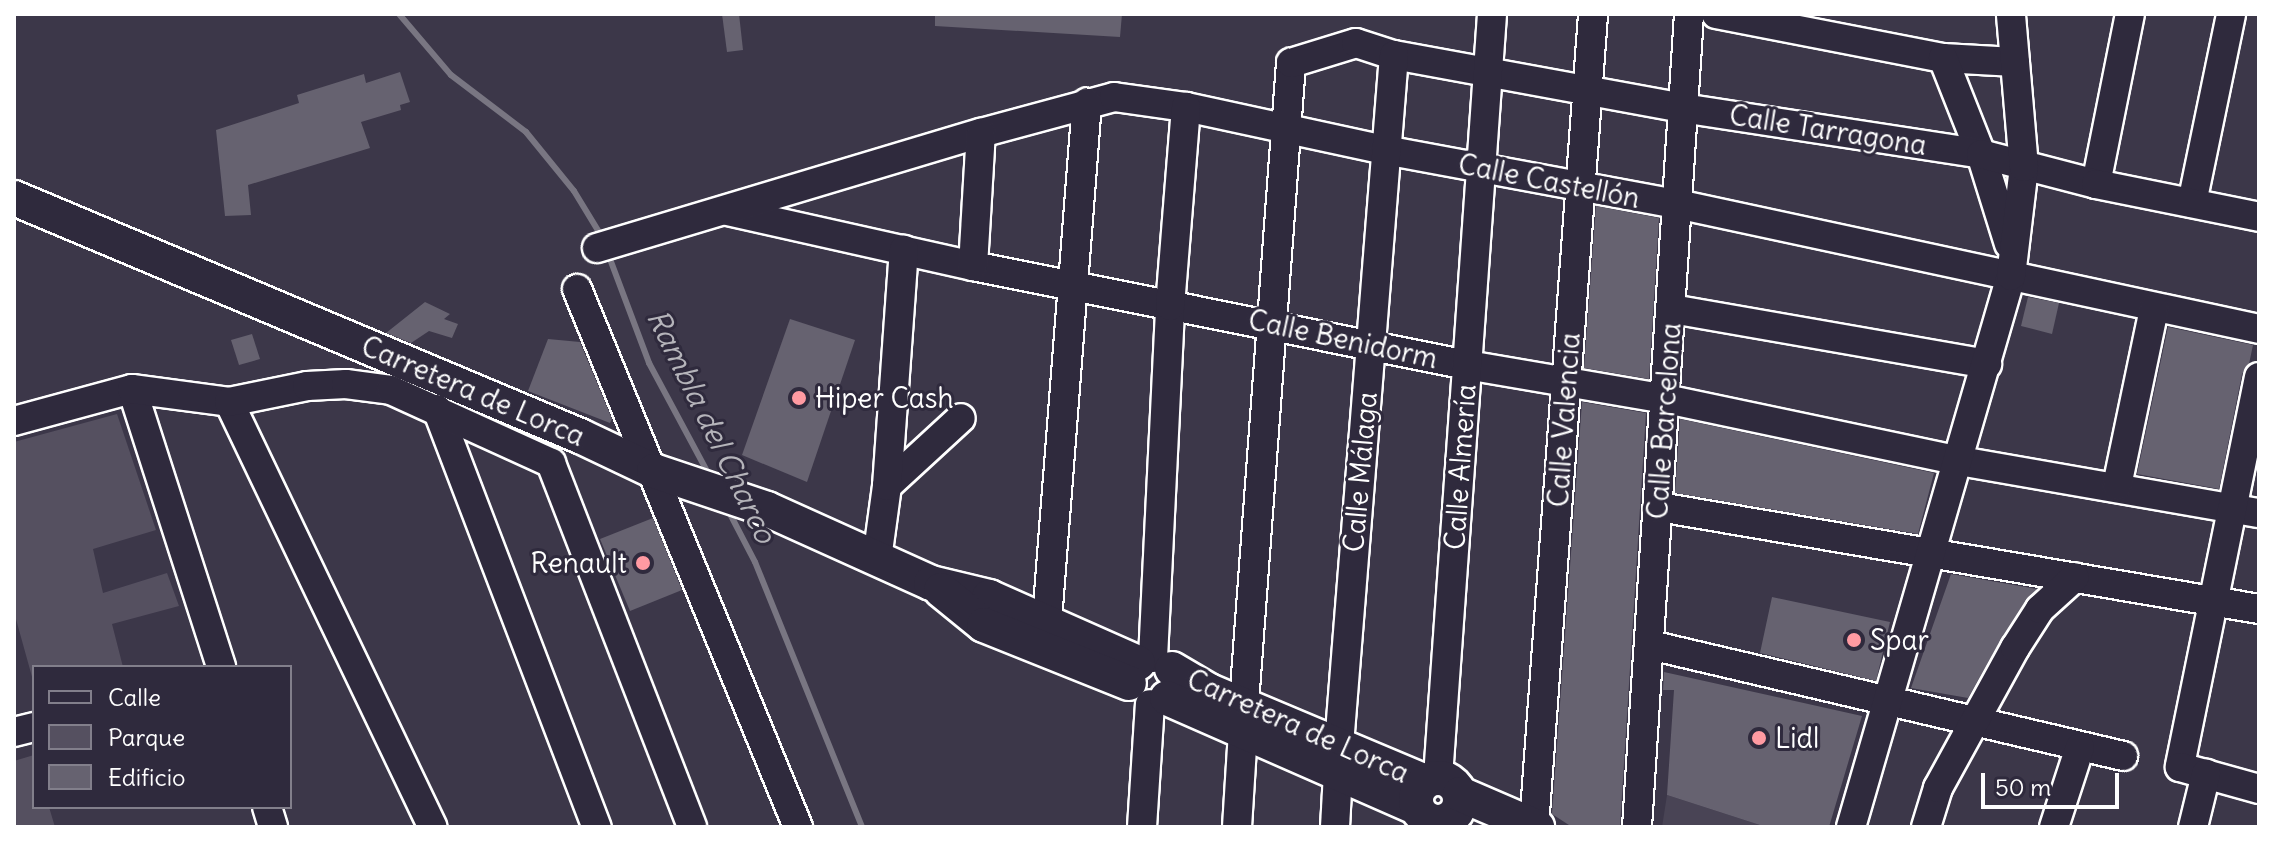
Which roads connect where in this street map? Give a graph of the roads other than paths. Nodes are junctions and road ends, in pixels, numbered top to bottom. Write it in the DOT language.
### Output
graph roads {
  1 [pos="1492,14"];
  2 [pos="1593,14"];
  3 [pos="1689,14"];
  4 [pos="1716,14"];
  5 [pos="2011,14"];
  6 [pos="2130,14"];
  7 [pos="2231,14"];
  8 [pos="1394,55"];
  9 [pos="1943,58"];
  10 [pos="2015,62"];
  11 [pos="1489,71"];
  12 [pos="1586,88"];
  13 [pos="1087,103"];
  14 [pos="1186,107"];
  15 [pos="1682,108"];
  16 [pos="1287,129"];
  17 [pos="981,133"];
  18 [pos="1385,150"];
  19 [pos="1981,154"];
  20 [pos="2024,167"];
  21 [pos="1483,168"];
  22 [pos="2096,184"];
  23 [pos="1580,188"];
  24 [pos="14,198"];
  25 [pos="2192,203"];
  26 [pos="1677,204"];
  27 [pos="727,211"];
  28 [pos="2259,217"];
  29 [pos="597,248"];
  30 [pos="904,250"];
  31 [pos="973,266"];
  32 [pos="2011,276"];
  33 [pos="1074,286"];
  34 [pos="577,289"];
  35 [pos="1170,306"];
  36 [pos="1672,309"];
  37 [pos="2154,309"];
  38 [pos="1273,323"];
  39 [pos="2259,329"];
  40 [pos="1370,343"];
  41 [pos="1987,364"];
  42 [pos="1467,365"];
  43 [pos="2259,377"];
  44 [pos="1566,381"];
  45 [pos="132,389"];
  46 [pos="1666,399"];
  47 [pos="229,402"];
  48 [pos="437,409"];
  49 [pos="961,418"];
  50 [pos="14,421"];
  51 [pos="580,436"];
  52 [pos="1960,461"];
  53 [pos="551,463"];
  54 [pos="661,474"];
  55 [pos="887,486"];
  56 [pos="2117,486"];
  57 [pos="1659,507"];
  58 [pos="2246,510"];
  59 [pos="1933,551"];
  60 [pos="877,559"];
  61 [pos="2075,577"];
  62 [pos="931,583"];
  63 [pos="2216,602"];
  64 [pos="2259,609"];
  65 [pos="1047,620"];
  66 [pos="1650,645"];
  67 [pos="220,665"];
  68 [pos="1151,679"];
  69 [pos="1889,704"];
  70 [pos="1243,717"];
  71 [pos="1976,723"];
  72 [pos="2080,747"];
  73 [pos="2123,756"];
  74 [pos="1339,759"];
  75 [pos="2193,771"];
  76 [pos="2259,789"];
  77 [pos="1442,807"];
  78 [pos="1536,826"];
  79 [pos="433,827"];
  80 [pos="597,827"];
  81 [pos="692,827"];
  82 [pos="798,827"];
  83 [pos="1142,827"];
  84 [pos="1237,827"];
  85 [pos="1335,827"];
  86 [pos="1637,827"];
  87 [pos="1851,827"];
  88 [pos="1926,827"];
  89 [pos="2054,827"];
  90 [pos="2193,827"];
  1 -- 11 [label="street, Calle Almería"];
  2 -- 12 [label="street, Calle Valencia"];
  3 -- 15 [label="street, Calle Barcelona"];
  4 -- 9 [label="street"];
  5 -- 10 [label="street"];
  6 -- 22 [label="street"];
  7 -- 25 [label="street"];
  8 -- 11 [label="street, Calle Tarragona"];
  8 -- 16 [label="street, Calle Tarragona"];
  8 -- 18 [label="street, Calle Málaga"];
  9 -- 10 [label="street"];
  9 -- 19 [label="street"];
  10 -- 20 [label="street"];
  11 -- 12 [label="street, Calle Tarragona"];
  11 -- 21 [label="street, Calle Almería"];
  12 -- 15 [label="street, Calle Tarragona"];
  12 -- 23 [label="street, Calle Valencia"];
  13 -- 14 [label="street, Calle Castellón"];
  13 -- 17 [label="street, Calle Castellón"];
  13 -- 33 [label="street"];
  14 -- 16 [label="street, Calle Castellón"];
  14 -- 35 [label="street"];
  15 -- 19 [label="street, Calle Tarragona"];
  15 -- 26 [label="street, Calle Barcelona"];
  16 -- 18 [label="street, Calle Castellón"];
  16 -- 38 [label="street"];
  17 -- 27 [label="street, Calle Castellón"];
  17 -- 31 [label="street"];
  18 -- 21 [label="street, Calle Castellón"];
  18 -- 40 [label="street, Calle Málaga"];
  19 -- 20 [label="street, Calle Tarragona"];
  19 -- 32 [label="street"];
  20 -- 22 [label="street, Calle Tarragona"];
  20 -- 32 [label="street"];
  21 -- 23 [label="street, Calle Castellón"];
  21 -- 42 [label="street, Calle Almería"];
  22 -- 25 [label="street, Calle Tarragona"];
  23 -- 26 [label="street, Calle Castellón"];
  23 -- 44 [label="street, Calle Valencia"];
  24 -- 51 [label="main road, Carretera de Lorca"];
  25 -- 28 [label="street, Calle Tarragona"];
  26 -- 32 [label="street, Calle Castellón"];
  26 -- 36 [label="street, Calle Barcelona"];
  27 -- 29 [label="street, Calle Castellón"];
  27 -- 30 [label="street, Calle Benidorm"];
  30 -- 31 [label="street, Calle Benidorm"];
  30 -- 55 [label="street"];
  31 -- 33 [label="street, Calle Benidorm"];
  32 -- 37 [label="street, Calle Castellón"];
  32 -- 41 [label="street"];
  33 -- 35 [label="street, Calle Benidorm"];
  33 -- 65 [label="street"];
  34 -- 54 [label="street"];
  35 -- 38 [label="street, Calle Benidorm"];
  35 -- 68 [label="street"];
  36 -- 41 [label="street"];
  36 -- 46 [label="street, Calle Barcelona"];
  37 -- 39 [label="street, Calle Castellón"];
  37 -- 56 [label="street"];
  38 -- 40 [label="street, Calle Benidorm"];
  38 -- 70 [label="street"];
  40 -- 42 [label="street, Calle Benidorm"];
  40 -- 74 [label="street, Calle Málaga"];
  41 -- 52 [label="street"];
  42 -- 44 [label="street, Calle Benidorm"];
  42 -- 77 [label="street, Calle Almería"];
  43 -- 58 [label="street"];
  44 -- 46 [label="street, Calle Benidorm"];
  44 -- 78 [label="street, Calle Valencia"];
  45 -- 47 [label="street"];
  45 -- 50 [label="street"];
  45 -- 67 [label="street"];
  46 -- 52 [label="street, Calle Benidorm"];
  46 -- 57 [label="street, Calle Barcelona"];
  47 -- 48 [label="street"];
  47 -- 79 [label="street"];
  48 -- 53 [label="street"];
  48 -- 80 [label="street"];
  49 -- 55 [label="street"];
  51 -- 53 [label="street"];
  51 -- 54 [label="main road, Carretera de Lorca"];
  52 -- 56 [label="street, Calle Benidorm"];
  52 -- 59 [label="street"];
  53 -- 81 [label="street"];
  54 -- 60 [label="main road, Carretera de Lorca"];
  54 -- 82 [label="street"];
  55 -- 60 [label="street"];
  56 -- 58 [label="street, Calle Benidorm"];
  57 -- 59 [label="street"];
  57 -- 66 [label="street, Calle Barcelona"];
  58 -- 63 [label="street"];
  59 -- 61 [label="street"];
  59 -- 69 [label="street"];
  60 -- 62 [label="main road, Carretera de Lorca"];
  61 -- 63 [label="street"];
  61 -- 71 [label="street"];
  62 -- 65 [label="main road, Carretera de Lorca"];
  62 -- 68 [label="main road, Carretera de Lorca"];
  63 -- 64 [label="street"];
  63 -- 75 [label="street"];
  65 -- 68 [label="main road, Carretera de Lorca"];
  66 -- 69 [label="street"];
  66 -- 86 [label="street, Calle Barcelona"];
  68 -- 70 [label="main road, Carretera de Lorca"];
  68 -- 83 [label="street"];
  69 -- 71 [label="street"];
  69 -- 87 [label="street"];
  70 -- 74 [label="main road, Carretera de Lorca"];
  70 -- 84 [label="street"];
  71 -- 72 [label="street"];
  71 -- 88 [label="street"];
  72 -- 73 [label="street"];
  72 -- 89 [label="street"];
  74 -- 77 [label="main road, Carretera de Lorca"];
  74 -- 85 [label="street, Calle Málaga"];
  75 -- 76 [label="street"];
  75 -- 90 [label="street"];
  77 -- 78 [label="main road, Carretera de Lorca"];
}
